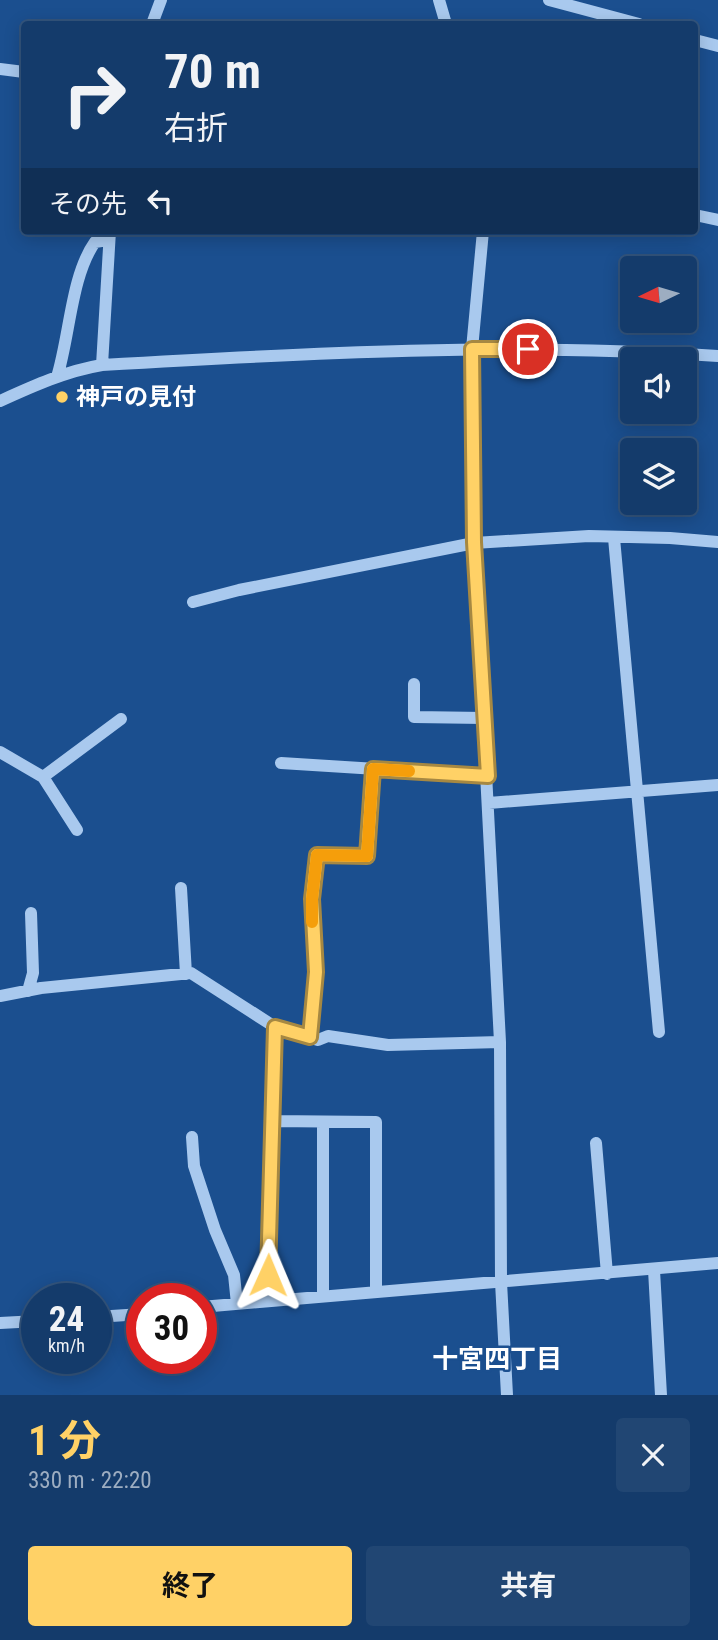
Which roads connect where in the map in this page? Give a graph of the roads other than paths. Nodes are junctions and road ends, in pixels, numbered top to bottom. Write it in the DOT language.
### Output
graph roads {
  1 [pos="161,0"];
  2 [pos="439,0"];
  3 [pos="549,0"];
  4 [pos="153,21"];
  5 [pos="445,21"];
  6 [pos="628,21"];
  7 [pos="698,41"];
  8 [pos="718,46"];
  9 [pos="0,69"];
  10 [pos="21,72"];
  11 [pos="698,216"];
  12 [pos="718,220"];
  13 [pos="109,235"];
  14 [pos="483,235"];
  15 [pos="472,349"];
  16 [pos="718,356"];
  17 [pos="102,365"];
  18 [pos="57,377"];
  19 [pos="0,401"];
  20 [pos="614,538"];
  21 [pos="474,542"];
  22 [pos="718,542"];
  23 [pos="193,602"];
  24 [pos="414,684"];
  25 [pos="484,718"];
  26 [pos="121,719"];
  27 [pos="0,752"];
  28 [pos="281,764"];
  29 [pos="373,769"];
  30 [pos="488,776"];
  31 [pos="43,777"];
  32 [pos="718,785"];
  33 [pos="635,791"];
  34 [pos="489,803"];
  35 [pos="77,830"];
  36 [pos="181,888"];
  37 [pos="31,913"];
  38 [pos="187,974"];
  39 [pos="28,991"];
  40 [pos="0,996"];
  41 [pos="275,1027"];
  42 [pos="659,1032"];
  43 [pos="310,1037"];
  44 [pos="500,1042"];
  45 [pos="271,1121"];
  46 [pos="323,1122"];
  47 [pos="192,1137"];
  48 [pos="596,1143"];
  49 [pos="718,1263"];
  50 [pos="654,1270"];
  51 [pos="607,1274"];
  52 [pos="501,1282"];
  53 [pos="376,1292"];
  54 [pos="323,1296"];
  55 [pos="268,1301"];
  56 [pos="237,1304"];
  57 [pos="217,1306"];
  58 [pos="21,1322"];
  59 [pos="0,1323"];
  60 [pos="507,1395"];
  61 [pos="661,1395"];
  1 -- 4 [label="street"];
  2 -- 5 [label="street"];
  3 -- 6 [label="street"];
  7 -- 8 [label="street"];
  9 -- 10 [label="street"];
  11 -- 12 [label="street"];
  13 -- 17 [label="street"];
  13 -- 18 [label="street"];
  14 -- 15 [label="street"];
  15 -- 16 [label="street"];
  15 -- 17 [label="street"];
  15 -- 21 [label="street"];
  17 -- 18 [label="street"];
  18 -- 19 [label="street"];
  20 -- 21 [label="street"];
  20 -- 22 [label="street"];
  20 -- 33 [label="street"];
  21 -- 23 [label="street"];
  21 -- 25 [label="street"];
  24 -- 25 [label="street"];
  25 -- 30 [label="street"];
  26 -- 31 [label="street"];
  27 -- 31 [label="street"];
  28 -- 29 [label="street"];
  29 -- 30 [label="street"];
  29 -- 43 [label="street"];
  30 -- 34 [label="street"];
  31 -- 35 [label="street"];
  32 -- 33 [label="street"];
  33 -- 34 [label="street"];
  33 -- 42 [label="street"];
  34 -- 44 [label="street"];
  36 -- 38 [label="street"];
  37 -- 39 [label="street"];
  38 -- 39 [label="street"];
  38 -- 41 [label="street"];
  39 -- 40 [label="street"];
  41 -- 43 [label="street"];
  41 -- 45 [label="street"];
  43 -- 44 [label="street"];
  44 -- 52 [label="street"];
  45 -- 46 [label="street"];
  45 -- 55 [label="street"];
  46 -- 53 [label="street"];
  46 -- 54 [label="street"];
  47 -- 56 [label="street"];
  48 -- 51 [label="street"];
  49 -- 50 [label="street"];
  50 -- 51 [label="street"];
  50 -- 61 [label="street"];
  51 -- 52 [label="street"];
  52 -- 53 [label="street"];
  52 -- 60 [label="street"];
  53 -- 54 [label="street"];
  54 -- 55 [label="street"];
  55 -- 56 [label="street"];
  56 -- 57 [label="street"];
  58 -- 59 [label="street"];
}
